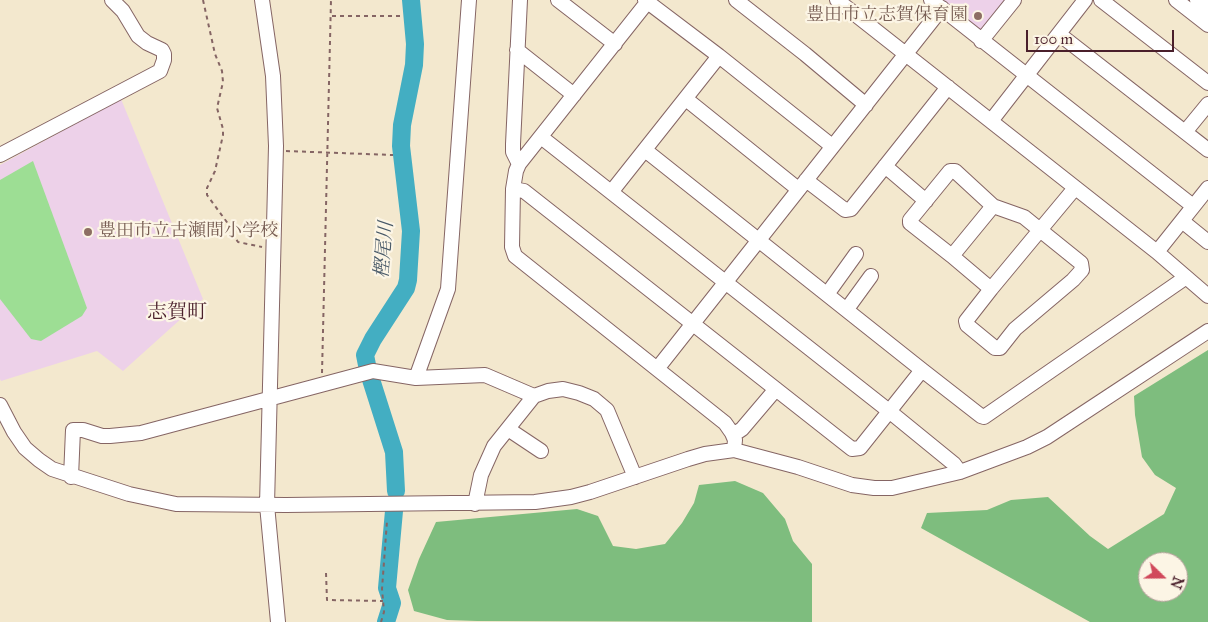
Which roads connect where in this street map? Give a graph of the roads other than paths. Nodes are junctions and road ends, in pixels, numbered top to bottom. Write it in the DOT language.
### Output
graph roads {
  1 [pos="112,0"];
  2 [pos="262,0"];
  3 [pos="469,0"];
  4 [pos="520,0"];
  5 [pos="558,0"];
  6 [pos="736,0"];
  7 [pos="837,0"];
  8 [pos="1014,0"];
  9 [pos="1085,0"];
  10 [pos="1101,0"];
  11 [pos="1176,0"];
  12 [pos="1197,0"];
  13 [pos="647,1"];
  14 [pos="936,4"];
  15 [pos="1208,9"];
  16 [pos="1208,25"];
  17 [pos="1059,34"];
  18 [pos="981,40"];
  19 [pos="615,44"];
  20 [pos="517,50"];
  21 [pos="906,55"];
  22 [pos="719,56"];
  23 [pos="1026,76"];
  24 [pos="1208,83"];
  25 [pos="948,87"];
  26 [pos="574,95"];
  27 [pos="686,99"];
  28 [pos="1208,104"];
  29 [pos="866,105"];
  30 [pos="991,121"];
  31 [pos="1185,132"];
  32 [pos="541,136"];
  33 [pos="832,146"];
  34 [pos="646,150"];
  35 [pos="1208,150"];
  36 [pos="0,155"];
  37 [pos="519,164"];
  38 [pos="885,166"];
  39 [pos="802,184"];
  40 [pos="1075,188"];
  41 [pos="1208,188"];
  42 [pos="513,190"];
  43 [pos="612,191"];
  44 [pos="926,201"];
  45 [pos="993,206"];
  46 [pos="1193,206"];
  47 [pos="1182,221"];
  48 [pos="1040,230"];
  49 [pos="758,239"];
  50 [pos="1208,242"];
  51 [pos="1157,252"];
  52 [pos="856,254"];
  53 [pos="952,256"];
  54 [pos="871,276"];
  55 [pos="1185,278"];
  56 [pos="725,281"];
  57 [pos="991,289"];
  58 [pos="828,293"];
  59 [pos="1208,296"];
  60 [pos="847,309"];
  61 [pos="692,323"];
  62 [pos="1208,331"];
  63 [pos="656,369"];
  64 [pos="922,370"];
  65 [pos="416,378"];
  66 [pos="776,389"];
  67 [pos="534,396"];
  68 [pos="270,400"];
  69 [pos="1,407"];
  70 [pos="889,411"];
  71 [pos="508,429"];
  72 [pos="733,435"];
  73 [pos="734,450"];
  74 [pos="541,451"];
  75 [pos="960,472"];
  76 [pos="72,477"];
  77 [pos="635,477"];
  78 [pos="475,504"];
  79 [pos="267,505"];
  80 [pos="278,622"];
  1 -- 36 [label="street"];
  2 -- 68 [label="street"];
  3 -- 65 [label="street"];
  4 -- 20 [label="street"];
  5 -- 19 [label="street"];
  6 -- 29 [label="street"];
  7 -- 21 [label="street"];
  8 -- 18 [label="street"];
  9 -- 17 [label="street"];
  10 -- 24 [label="street"];
  11 -- 16 [label="street"];
  12 -- 15 [label="street"];
  13 -- 19 [label="street"];
  13 -- 22 [label="street"];
  14 -- 18 [label="street"];
  14 -- 21 [label="street"];
  17 -- 23 [label="street"];
  17 -- 31 [label="street"];
  18 -- 23 [label="street"];
  19 -- 26 [label="street"];
  20 -- 26 [label="street"];
  20 -- 37 [label="street"];
  21 -- 25 [label="street"];
  21 -- 29 [label="street"];
  22 -- 27 [label="street"];
  22 -- 33 [label="street"];
  23 -- 30 [label="street"];
  23 -- 46 [label="street"];
  25 -- 30 [label="street"];
  25 -- 38 [label="street"];
  26 -- 32 [label="street"];
  27 -- 34 [label="street"];
  27 -- 39 [label="street"];
  28 -- 31 [label="street"];
  29 -- 33 [label="street"];
  30 -- 40 [label="street"];
  31 -- 35 [label="street"];
  32 -- 37 [label="street"];
  32 -- 43 [label="street"];
  33 -- 39 [label="street"];
  34 -- 43 [label="street"];
  34 -- 49 [label="street"];
  37 -- 42 [label="street"];
  38 -- 39 [label="street"];
  38 -- 44 [label="street"];
  39 -- 49 [label="street"];
  40 -- 48 [label="street"];
  40 -- 51 [label="street"];
  41 -- 46 [label="street"];
  42 -- 61 [label="street"];
  42 -- 63 [label="street"];
  43 -- 56 [label="street"];
  44 -- 45 [label="street"];
  44 -- 53 [label="street"];
  45 -- 48 [label="street"];
  45 -- 53 [label="street"];
  46 -- 47 [label="street"];
  47 -- 50 [label="street"];
  47 -- 51 [label="street"];
  48 -- 57 [label="street"];
  48 -- 57 [label="street"];
  49 -- 56 [label="street"];
  49 -- 58 [label="street"];
  51 -- 55 [label="street"];
  52 -- 58 [label="street"];
  53 -- 57 [label="street"];
  54 -- 60 [label="street"];
  55 -- 59 [label="street"];
  55 -- 64 [label="street"];
  56 -- 61 [label="street"];
  56 -- 70 [label="street"];
  58 -- 60 [label="street"];
  60 -- 64 [label="street"];
  61 -- 63 [label="street"];
  61 -- 66 [label="street"];
  62 -- 75 [label="street"];
  63 -- 72 [label="street"];
  64 -- 70 [label="street"];
  65 -- 67 [label="street"];
  65 -- 68 [label="street"];
  66 -- 70 [label="street"];
  66 -- 72 [label="street"];
  67 -- 71 [label="street"];
  67 -- 77 [label="street"];
  68 -- 76 [label="street"];
  68 -- 79 [label="street"];
  69 -- 76 [label="street"];
  70 -- 75 [label="street"];
  71 -- 74 [label="street"];
  71 -- 78 [label="street"];
  72 -- 73 [label="street"];
  73 -- 75 [label="street"];
  73 -- 77 [label="street"];
  76 -- 79 [label="street"];
  77 -- 78 [label="street"];
  78 -- 79 [label="street"];
  79 -- 80 [label="street"];
}
